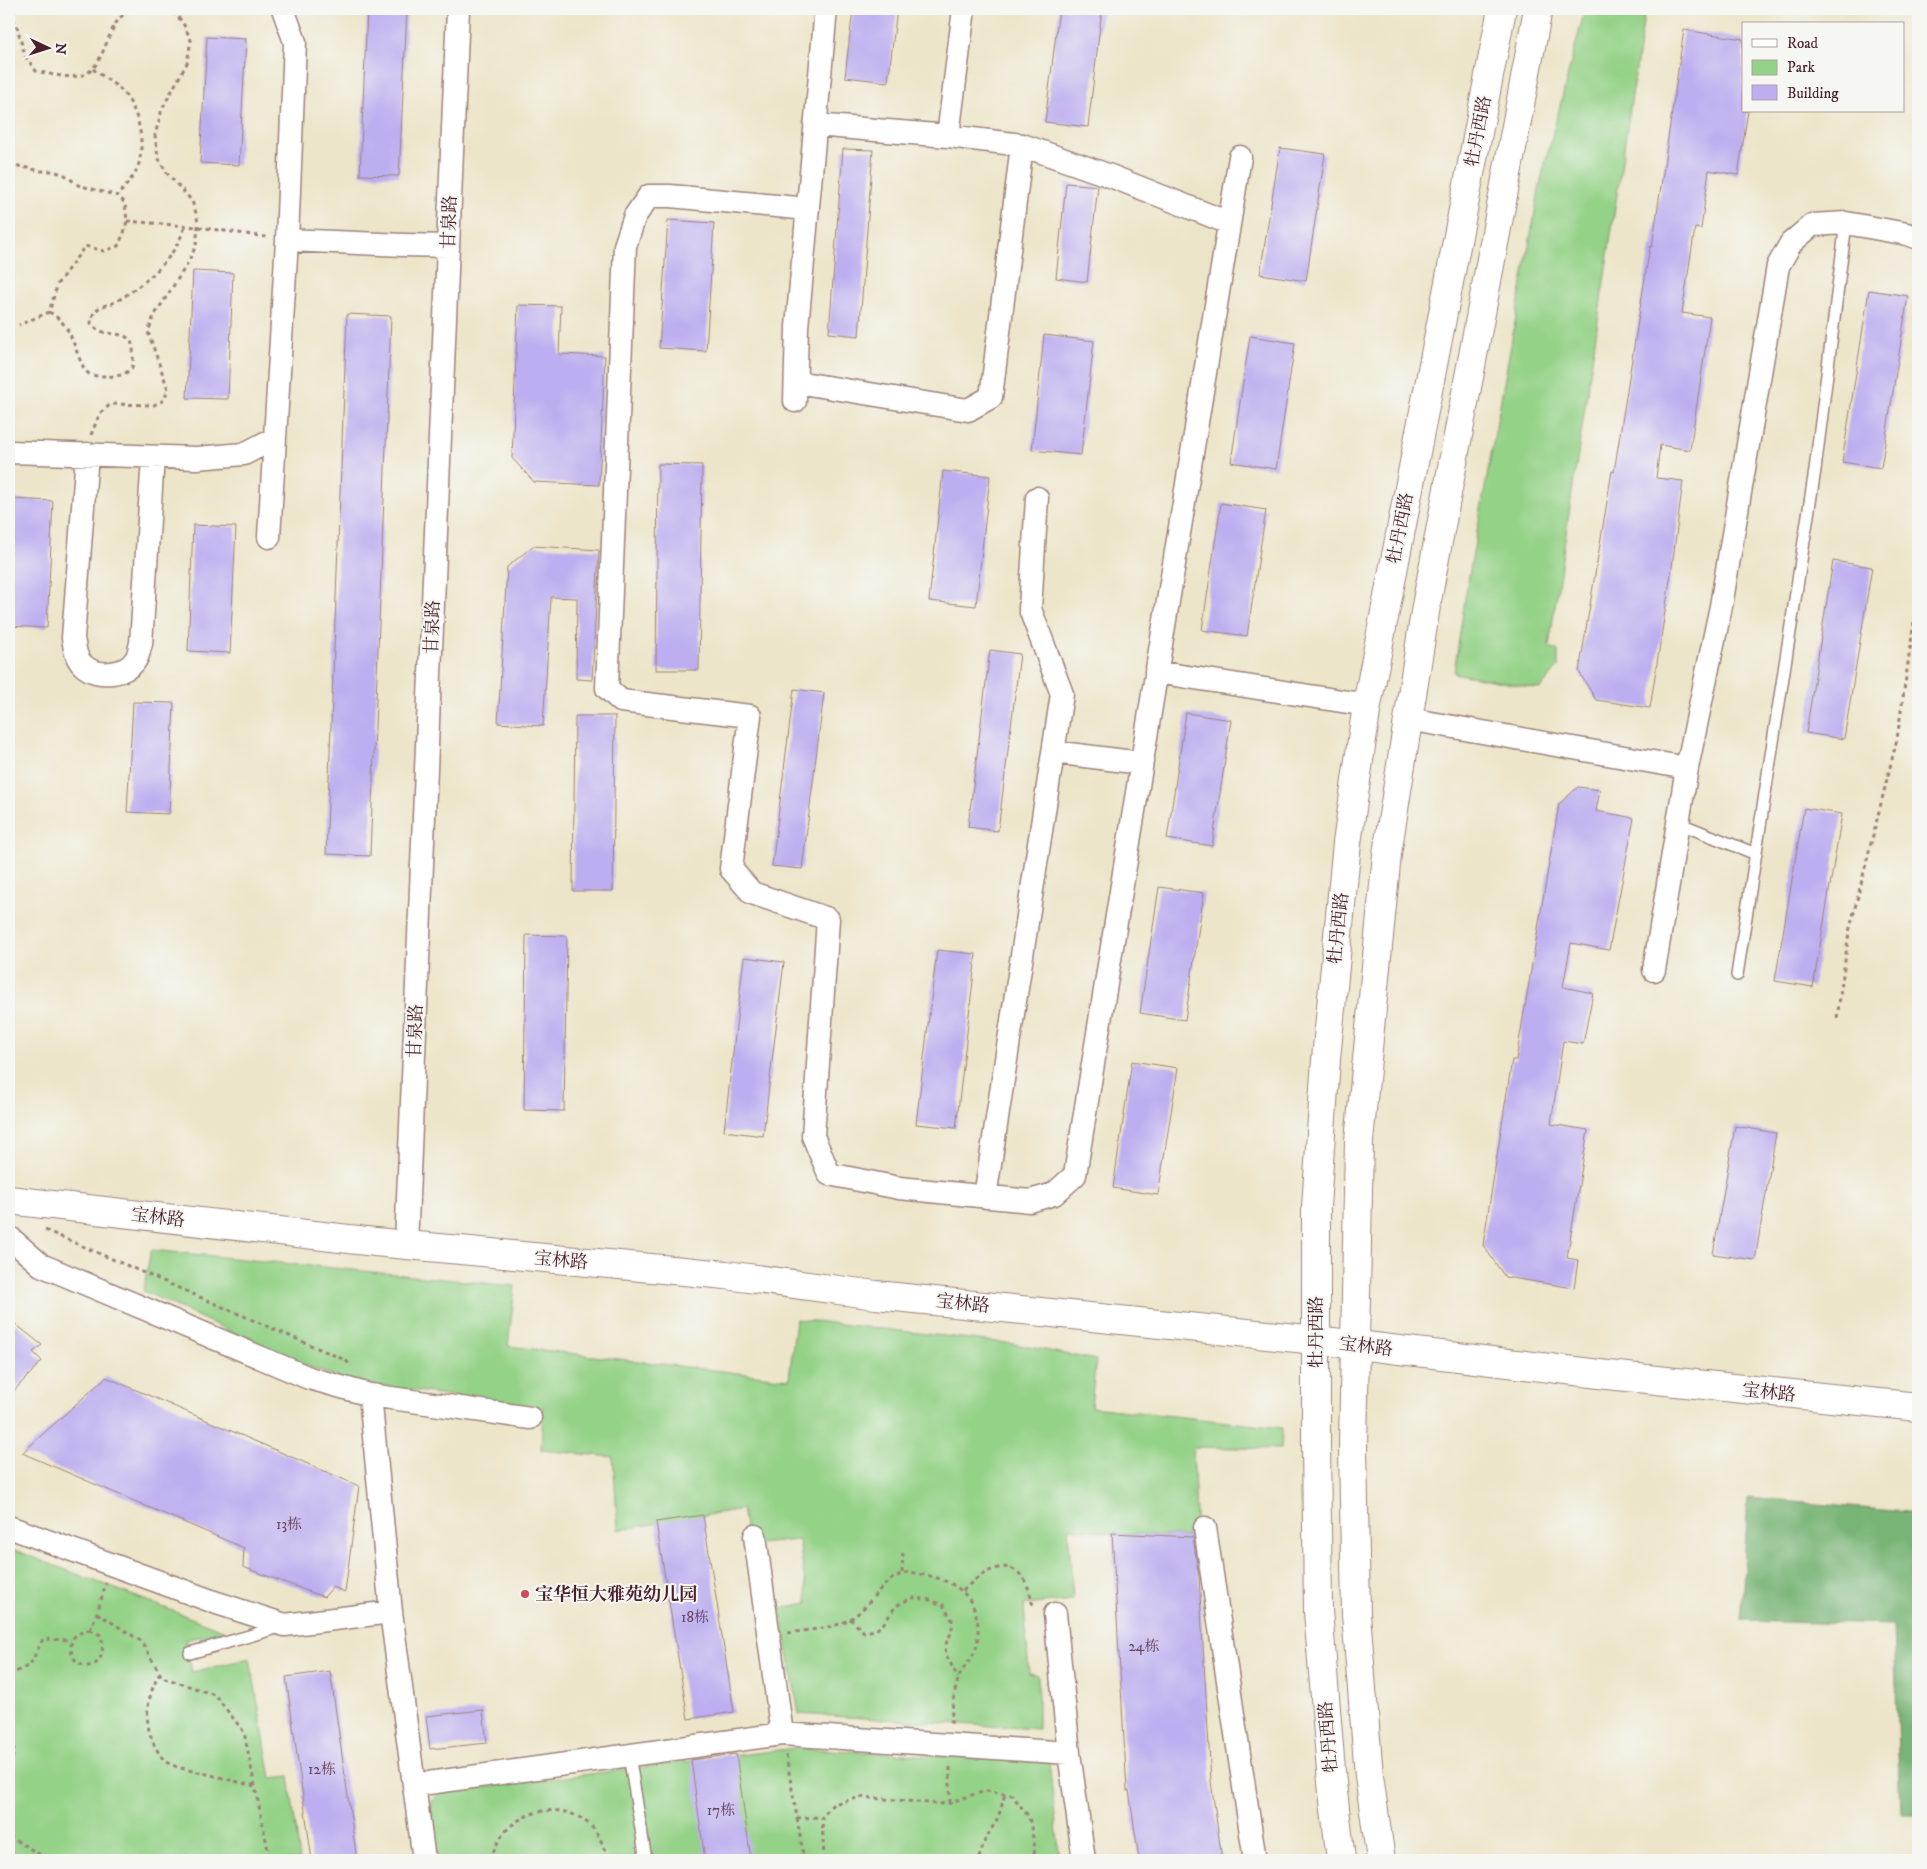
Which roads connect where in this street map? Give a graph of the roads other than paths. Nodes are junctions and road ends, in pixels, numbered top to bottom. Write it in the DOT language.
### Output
graph roads {
  1 [pos="283,9"];
  2 [pos="458,9"];
  3 [pos="826,9"];
  4 [pos="964,9"];
  5 [pos="1502,9"];
  6 [pos="1538,9"];
  7 [pos="815,125"];
  8 [pos="948,136"];
  9 [pos="1022,145"];
  10 [pos="1240,157"];
  11 [pos="808,209"];
  12 [pos="1229,223"];
  13 [pos="1846,223"];
  14 [pos="1918,238"];
  15 [pos="287,240"];
  16 [pos="448,246"];
  17 [pos="275,438"];
  18 [pos="9,452"];
  19 [pos="87,454"];
  20 [pos="153,457"];
  21 [pos="1037,498"];
  22 [pos="269,537"];
  23 [pos="1156,672"];
  24 [pos="1367,705"];
  25 [pos="1408,719"];
  26 [pos="1053,752"];
  27 [pos="1141,763"];
  28 [pos="1687,768"];
  29 [pos="1678,823"];
  30 [pos="1756,854"];
  31 [pos="1654,970"];
  32 [pos="1737,975"];
  33 [pos="985,1197"];
  34 [pos="9,1200"];
  35 [pos="9,1237"];
  36 [pos="406,1245"];
  37 [pos="1316,1340"];
  38 [pos="1354,1344"];
  39 [pos="370,1395"];
  40 [pos="1918,1407"];
  41 [pos="530,1418"];
  42 [pos="9,1527"];
  43 [pos="1205,1528"];
  44 [pos="755,1536"];
  45 [pos="392,1612"];
  46 [pos="1055,1614"];
  47 [pos="288,1624"];
  48 [pos="190,1653"];
  49 [pos="782,1734"];
  50 [pos="1069,1753"];
  51 [pos="629,1755"];
  52 [pos="414,1785"];
  53 [pos="424,1860"];
  54 [pos="646,1860"];
  55 [pos="1084,1860"];
  56 [pos="1255,1860"];
  57 [pos="1341,1860"];
  58 [pos="1381,1860"];
  1 -- 15 [label="street"];
  2 -- 16 [label="street, 甘泉路"];
  3 -- 7 [label="street"];
  4 -- 8 [label="street"];
  5 -- 24 [label="street, 牡丹西路"];
  6 -- 25 [label="street, 牡丹西路"];
  7 -- 8 [label="street"];
  7 -- 11 [label="street"];
  8 -- 9 [label="street"];
  9 -- 11 [label="street"];
  9 -- 12 [label="street"];
  10 -- 12 [label="street"];
  11 -- 33 [label="street"];
  12 -- 23 [label="street"];
  13 -- 14 [label="street"];
  13 -- 28 [label="street"];
  13 -- 30 [label="lane"];
  15 -- 16 [label="street"];
  15 -- 17 [label="street"];
  16 -- 36 [label="street, 甘泉路"];
  17 -- 20 [label="street"];
  17 -- 22 [label="street"];
  18 -- 19 [label="street"];
  19 -- 20 [label="street"];
  19 -- 20 [label="street"];
  21 -- 26 [label="street"];
  23 -- 24 [label="street"];
  23 -- 27 [label="street"];
  24 -- 37 [label="street, 牡丹西路"];
  25 -- 28 [label="street"];
  25 -- 38 [label="street, 牡丹西路"];
  26 -- 27 [label="street"];
  26 -- 33 [label="street"];
  27 -- 33 [label="street"];
  28 -- 29 [label="street"];
  29 -- 30 [label="lane"];
  29 -- 31 [label="street"];
  30 -- 32 [label="lane"];
  34 -- 36 [label="street, 宝林路"];
  35 -- 39 [label="street"];
  36 -- 37 [label="street, 宝林路"];
  37 -- 38 [label="street, 宝林路"];
  37 -- 57 [label="street, 牡丹西路"];
  38 -- 40 [label="street, 宝林路"];
  38 -- 58 [label="street, 牡丹西路"];
  39 -- 41 [label="street"];
  39 -- 45 [label="street"];
  42 -- 47 [label="street"];
  43 -- 56 [label="street"];
  44 -- 49 [label="street"];
  45 -- 47 [label="street"];
  45 -- 52 [label="street"];
  46 -- 50 [label="street"];
  47 -- 48 [label="lane"];
  49 -- 50 [label="street"];
  49 -- 51 [label="street"];
  50 -- 55 [label="street"];
  51 -- 52 [label="street"];
  51 -- 54 [label="lane"];
  52 -- 53 [label="street"];
}
